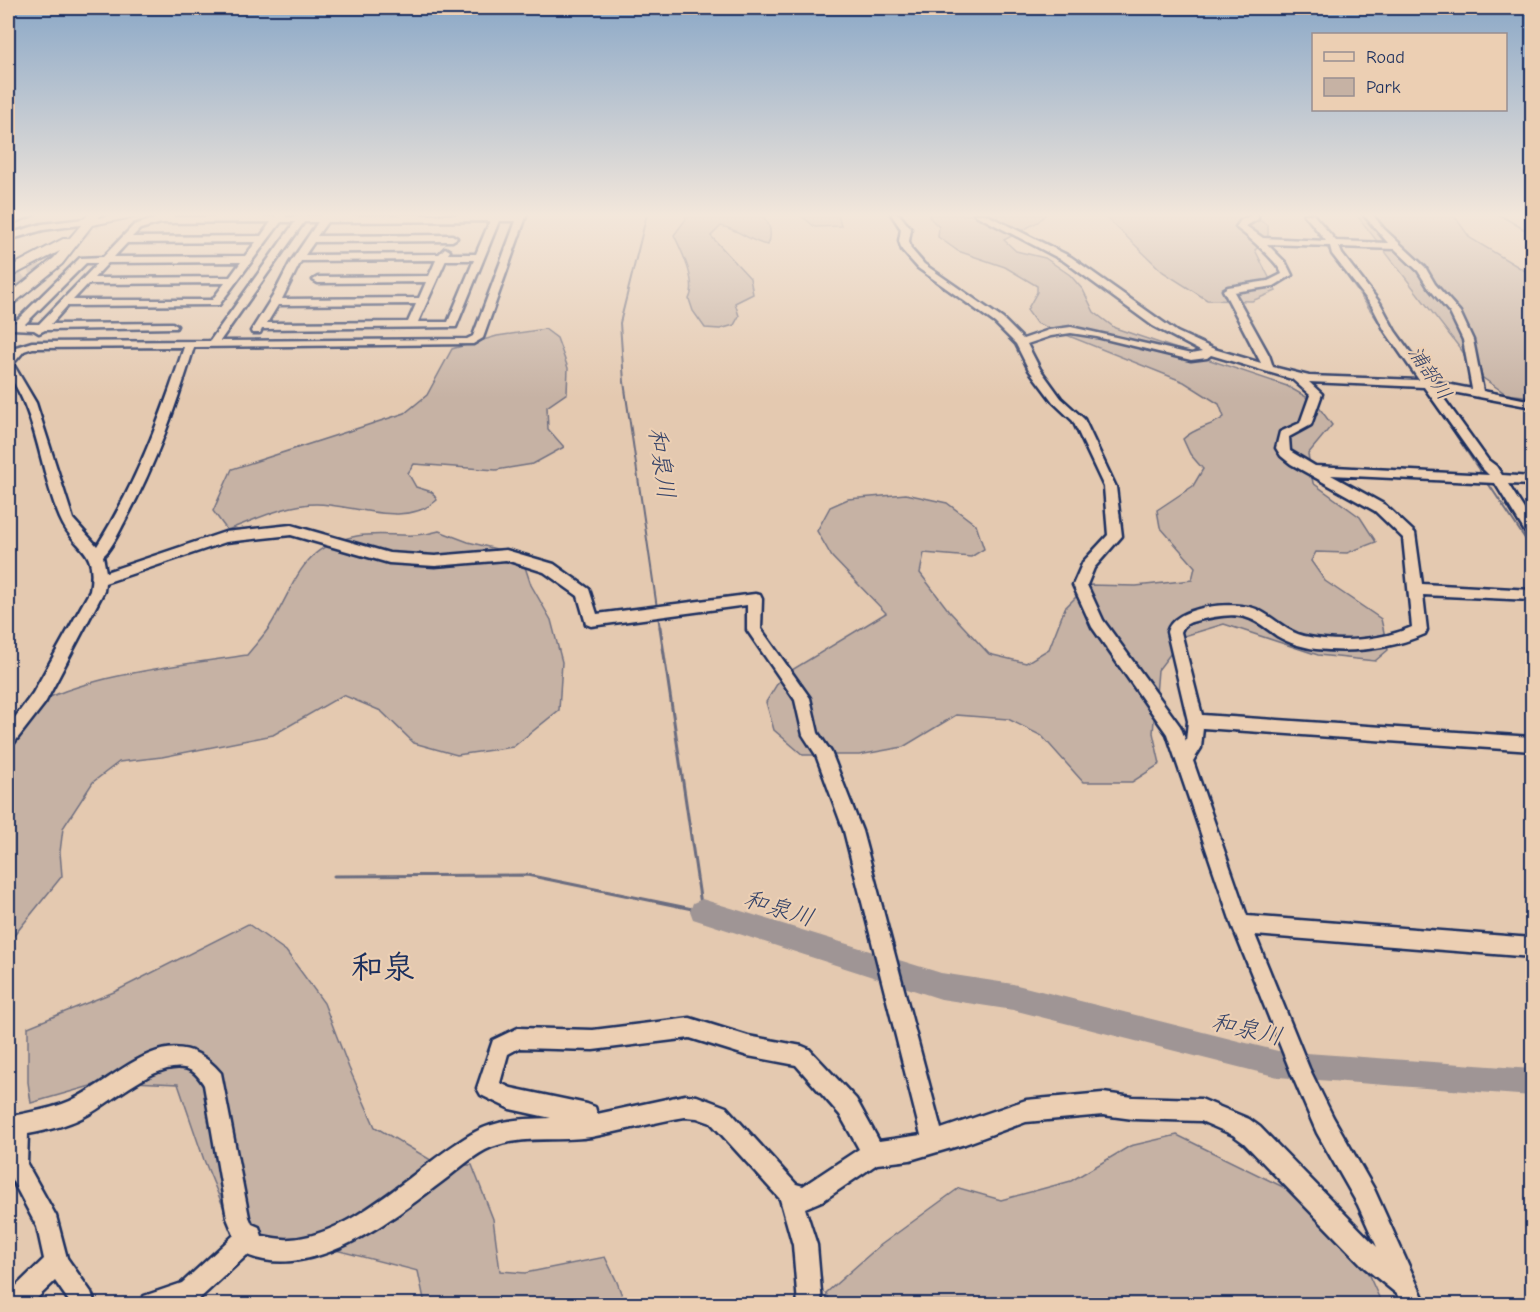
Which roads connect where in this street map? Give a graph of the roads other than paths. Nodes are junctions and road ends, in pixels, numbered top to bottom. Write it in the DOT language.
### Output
graph roads {
  1 [pos="40,275"];
  2 [pos="68,275"];
  3 [pos="91,275"];
  4 [pos="236,275"];
  5 [pos="261,275"];
  6 [pos="287,275"];
  7 [pos="321,275"];
  8 [pos="435,275"];
  9 [pos="473,275"];
  10 [pos="501,275"];
  11 [pos="934,275"];
  12 [pos="1089,275"];
  13 [pos="1287,275"];
  14 [pos="1352,275"];
  15 [pos="1426,275"];
  16 [pos="433,279"];
  17 [pos="232,280"];
  18 [pos="86,281"];
  19 [pos="311,291"];
  20 [pos="8,301"];
  21 [pos="423,301"];
  22 [pos="275,302"];
  23 [pos="64,303"];
  24 [pos="190,303"];
  25 [pos="412,325"];
  26 [pos="172,326"];
  27 [pos="260,326"];
  28 [pos="42,327"];
  29 [pos="12,331"];
  30 [pos="214,342"];
  31 [pos="1021,343"];
  32 [pos="158,344"];
  33 [pos="190,344"];
  34 [pos="248,344"];
  35 [pos="26,346"];
  36 [pos="1210,351"];
  37 [pos="8,363"];
  38 [pos="1268,369"];
  39 [pos="1296,376"];
  40 [pos="1429,384"];
  41 [pos="1478,392"];
  42 [pos="1533,404"];
  43 [pos="1313,470"];
  44 [pos="1498,479"];
  45 [pos="1533,481"];
  46 [pos="1533,532"];
  47 [pos="100,552"];
  48 [pos="99,580"];
  49 [pos="1417,589"];
  50 [pos="1533,595"];
  51 [pos="1196,721"];
  52 [pos="8,738"];
  53 [pos="1533,744"];
  54 [pos="1185,759"];
  55 [pos="1241,925"];
  56 [pos="1533,947"];
  57 [pos="587,1115"];
  58 [pos="12,1127"];
  59 [pos="934,1142"];
  60 [pos="873,1153"];
  61 [pos="789,1193"];
  62 [pos="249,1237"];
  63 [pos="57,1263"];
  64 [pos="1410,1295"];
  65 [pos="14,1305"];
  66 [pos="83,1305"];
  67 [pos="152,1305"];
  68 [pos="810,1305"];
  1 -- 20 [label="main road"];
  2 -- 29 [label="street"];
  3 -- 18 [label="street"];
  4 -- 17 [label="street"];
  5 -- 30 [label="street"];
  6 -- 22 [label="street"];
  7 -- 19 [label="street"];
  8 -- 16 [label="street"];
  9 -- 25 [label="street"];
  10 -- 34 [label="street"];
  11 -- 31 [label="street"];
  12 -- 36 [label="street"];
  13 -- 38 [label="street"];
  14 -- 40 [label="street"];
  15 -- 41 [label="street"];
  16 -- 19 [label="street"];
  16 -- 21 [label="street"];
  17 -- 18 [label="street"];
  17 -- 24 [label="street"];
  18 -- 23 [label="street"];
  19 -- 21 [label="street"];
  19 -- 22 [label="street"];
  21 -- 25 [label="street"];
  22 -- 27 [label="street"];
  23 -- 24 [label="street"];
  23 -- 28 [label="street"];
  24 -- 26 [label="street"];
  25 -- 27 [label="street"];
  26 -- 28 [label="street"];
  26 -- 32 [label="street"];
  27 -- 34 [label="street"];
  28 -- 29 [label="street"];
  28 -- 35 [label="street"];
  31 -- 36 [label="street"];
  31 -- 54 [label="street"];
  32 -- 33 [label="street"];
  32 -- 35 [label="street"];
  33 -- 34 [label="street"];
  33 -- 47 [label="street"];
  35 -- 37 [label="street"];
  36 -- 38 [label="street"];
  37 -- 48 [label="street"];
  38 -- 39 [label="street"];
  39 -- 40 [label="street"];
  39 -- 43 [label="street"];
  40 -- 41 [label="street"];
  40 -- 44 [label="street"];
  41 -- 42 [label="street"];
  43 -- 44 [label="street"];
  43 -- 49 [label="street"];
  44 -- 45 [label="street"];
  44 -- 46 [label="street"];
  48 -- 52 [label="street"];
  48 -- 59 [label="street"];
  49 -- 50 [label="street"];
  49 -- 51 [label="street"];
  51 -- 53 [label="street"];
  51 -- 54 [label="street"];
  54 -- 55 [label="street"];
  55 -- 56 [label="street"];
  55 -- 64 [label="street"];
  57 -- 60 [label="street"];
  58 -- 62 [label="street"];
  58 -- 63 [label="street"];
  59 -- 60 [label="street"];
  59 -- 64 [label="street"];
  60 -- 61 [label="street"];
  61 -- 62 [label="street"];
  61 -- 68 [label="street"];
  62 -- 67 [label="street"];
  63 -- 65 [label="street"];
  63 -- 66 [label="street"];
}
